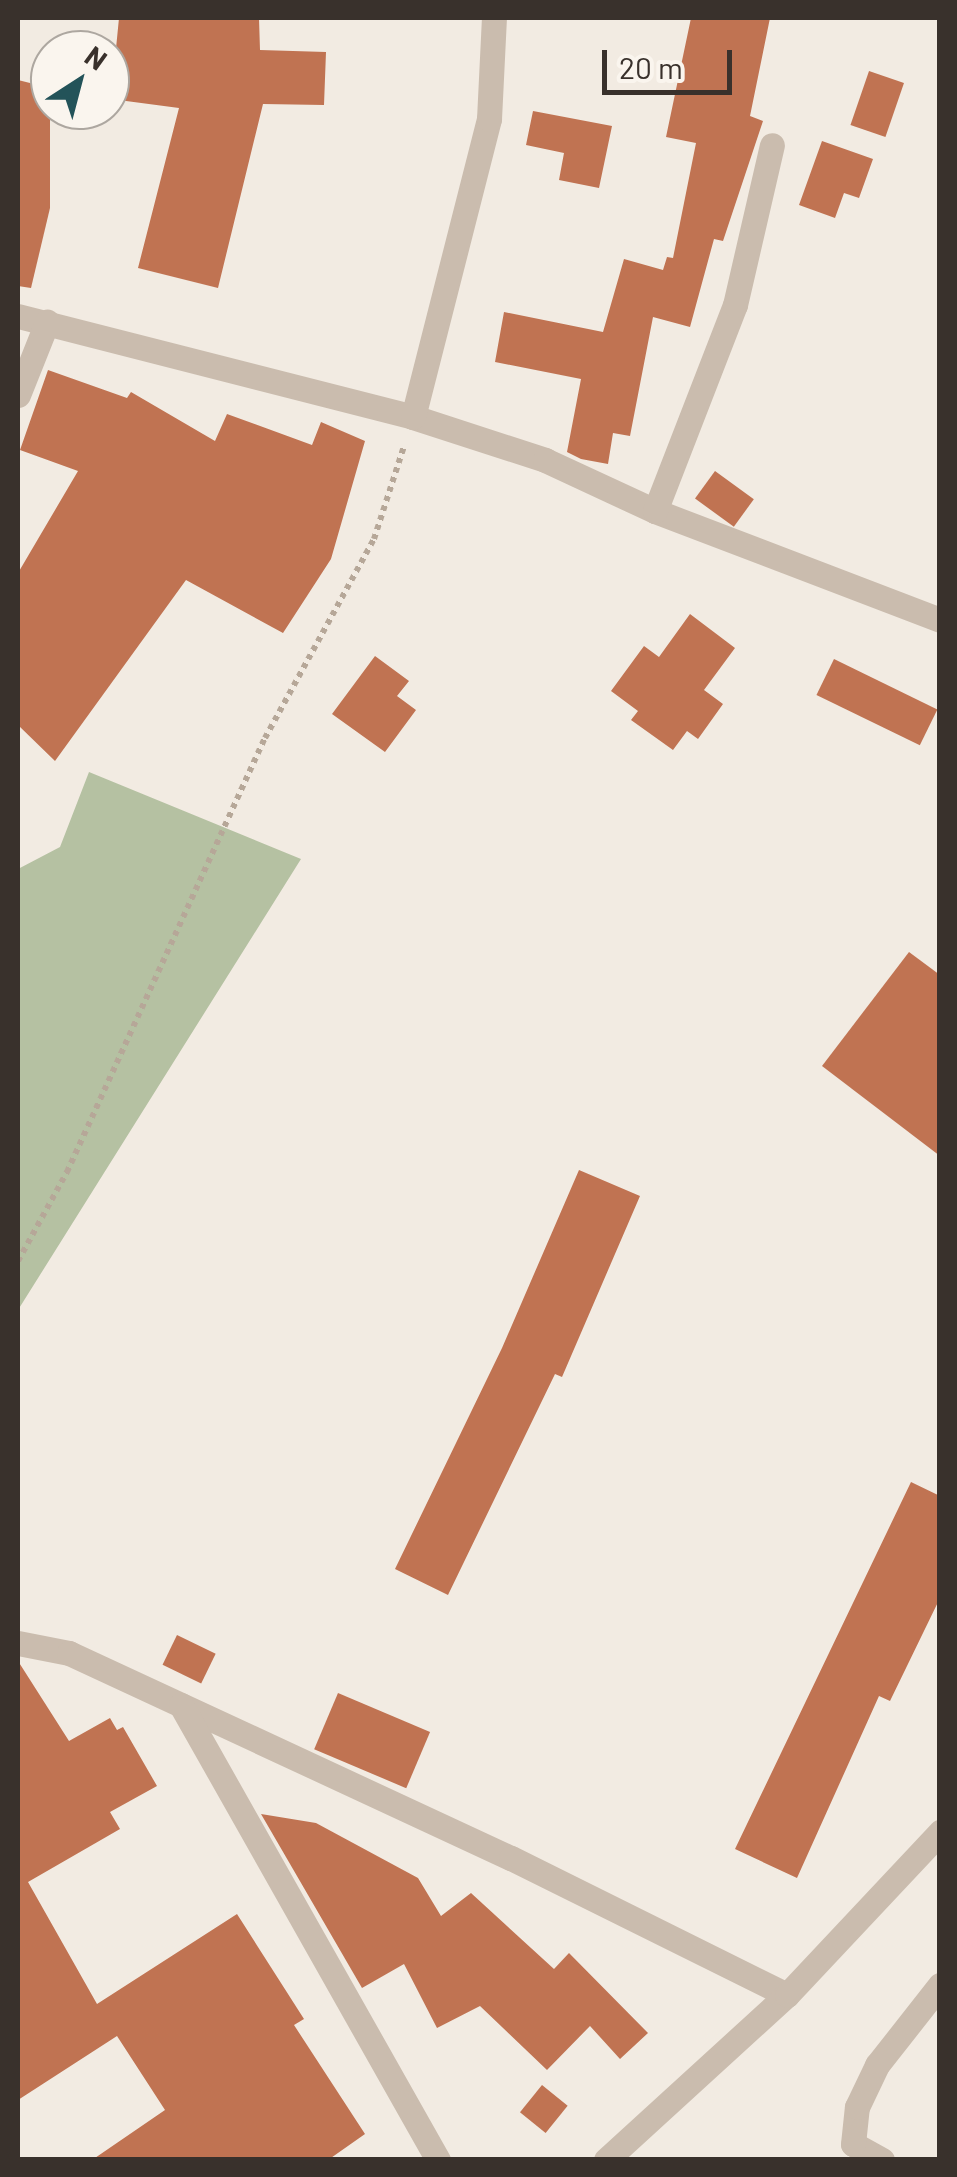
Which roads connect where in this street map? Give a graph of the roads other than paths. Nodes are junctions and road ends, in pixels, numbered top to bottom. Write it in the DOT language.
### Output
graph roads {
  1 [pos="494,18"];
  2 [pos="772,146"];
  3 [pos="18,316"];
  4 [pos="47,322"];
  5 [pos="18,395"];
  6 [pos="413,417"];
  7 [pos="656,511"];
  8 [pos="940,620"];
  9 [pos="18,1643"];
  10 [pos="181,1705"];
  11 [pos="937,1844"];
  12 [pos="940,1985"];
  13 [pos="787,1996"];
  14 [pos="846,2152"];
  15 [pos="438,2160"];
  16 [pos="606,2160"];
  17 [pos="882,2160"];
  1 -- 6 [label="street"];
  2 -- 7 [label="street"];
  3 -- 4 [label="street"];
  4 -- 5 [label="street"];
  4 -- 6 [label="street"];
  6 -- 7 [label="street"];
  7 -- 8 [label="street"];
  9 -- 10 [label="street"];
  10 -- 13 [label="street"];
  10 -- 15 [label="street"];
  11 -- 13 [label="street"];
  12 -- 14 [label="street"];
  13 -- 16 [label="street"];
  14 -- 17 [label="street"];
}
